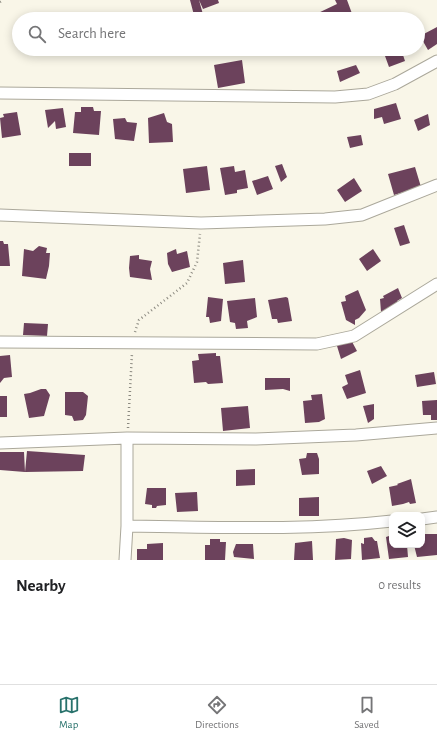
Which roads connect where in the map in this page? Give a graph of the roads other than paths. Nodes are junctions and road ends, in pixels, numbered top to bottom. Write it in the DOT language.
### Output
graph roads {
  1 [pos="437,61"];
  2 [pos="0,93"];
  3 [pos="437,185"];
  4 [pos="0,215"];
  5 [pos="437,284"];
  6 [pos="0,342"];
  7 [pos="437,428"];
  8 [pos="127,438"];
  9 [pos="0,443"];
  10 [pos="437,517"];
  11 [pos="425,519"];
  12 [pos="389,521"];
  13 [pos="127,526"];
  14 [pos="125,560"];
  1 -- 2 [label="street"];
  3 -- 4 [label="street"];
  5 -- 6 [label="street"];
  7 -- 8 [label="street"];
  8 -- 9 [label="street"];
  8 -- 13 [label="street"];
  10 -- 11 [label="street"];
  12 -- 13 [label="street"];
  13 -- 14 [label="street"];
}
